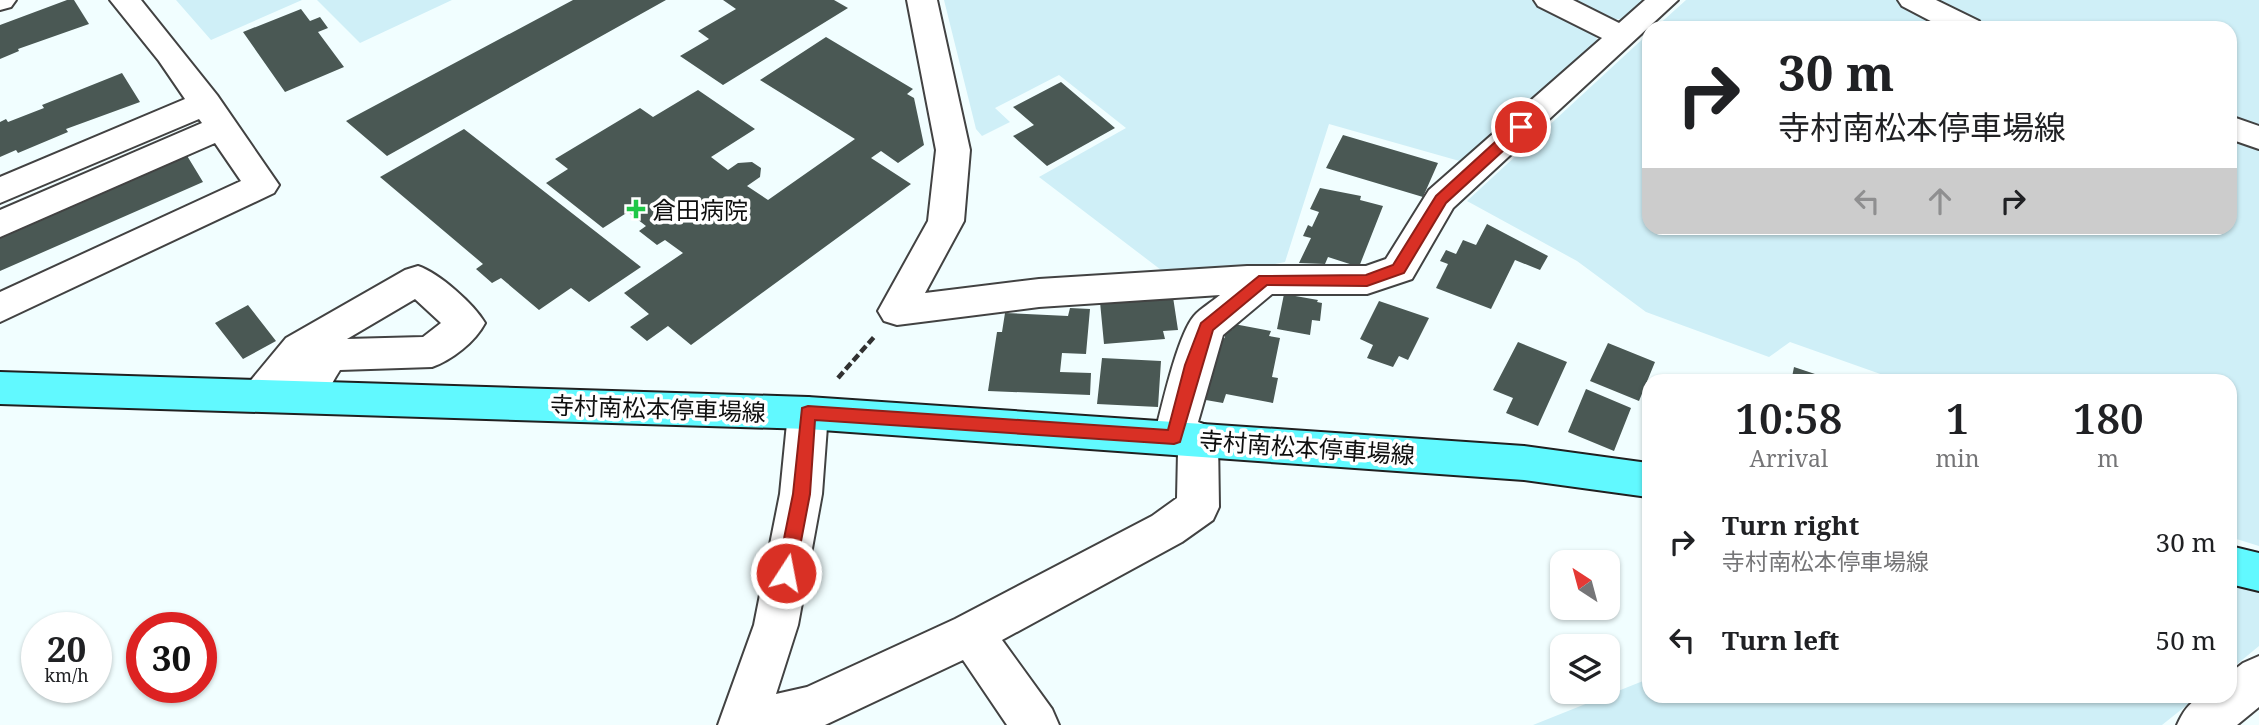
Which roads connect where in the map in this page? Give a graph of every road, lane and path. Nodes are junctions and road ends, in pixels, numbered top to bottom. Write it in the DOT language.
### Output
graph roads {
  1 [pos="125,0"];
  2 [pos="922,0"];
  3 [pos="1549,0"];
  4 [pos="1663,0"];
  5 [pos="1913,0"];
  6 [pos="1954,21"];
  7 [pos="1621,36"];
  8 [pos="214,115"];
  9 [pos="2237,130"];
  10 [pos="2259,138"];
  11 [pos="0,191"];
  12 [pos="0,223"];
  13 [pos="1264,280"];
  14 [pos="0,308"];
  15 [pos="897,311"];
  16 [pos="18,388"];
  17 [pos="261,396"];
  18 [pos="301,397"];
  19 [pos="0,406"];
  20 [pos="808,413"];
  21 [pos="1186,438"];
  22 [pos="1642,479"];
  23 [pos="2237,567"];
  24 [pos="2259,572"];
  25 [pos="971,634"];
  26 [pos="2259,678"];
  27 [pos="2237,696"];
  28 [pos="2228,703"];
  29 [pos="742,725"];
  30 [pos="1035,725"];
  31 [pos="2201,725"];
  1 -- 8 [label="street"];
  2 -- 15 [label="street"];
  3 -- 7 [label="street"];
  4 -- 7 [label="street"];
  5 -- 6 [label="street"];
  7 -- 13 [label="street"];
  8 -- 11 [label="street"];
  8 -- 12 [label="street"];
  8 -- 14 [label="street"];
  9 -- 10 [label="street"];
  13 -- 15 [label="street"];
  13 -- 21 [label="street"];
  15 -- 20 [label="path"];
  16 -- 17 [label="main road, 寺村南松本停車場線"];
  16 -- 19 [label="street"];
  17 -- 18 [label="main road, 寺村南松本停車場線"];
  17 -- 18 [label="street"];
  18 -- 20 [label="main road, 寺村南松本停車場線"];
  20 -- 21 [label="main road, 寺村南松本停車場線"];
  20 -- 29 [label="street"];
  21 -- 22 [label="main road, 寺村南松本停車場線"];
  21 -- 25 [label="street"];
  23 -- 24 [label="main road"];
  25 -- 29 [label="street"];
  25 -- 30 [label="street"];
  26 -- 27 [label="street"];
  28 -- 31 [label="street"];
}
